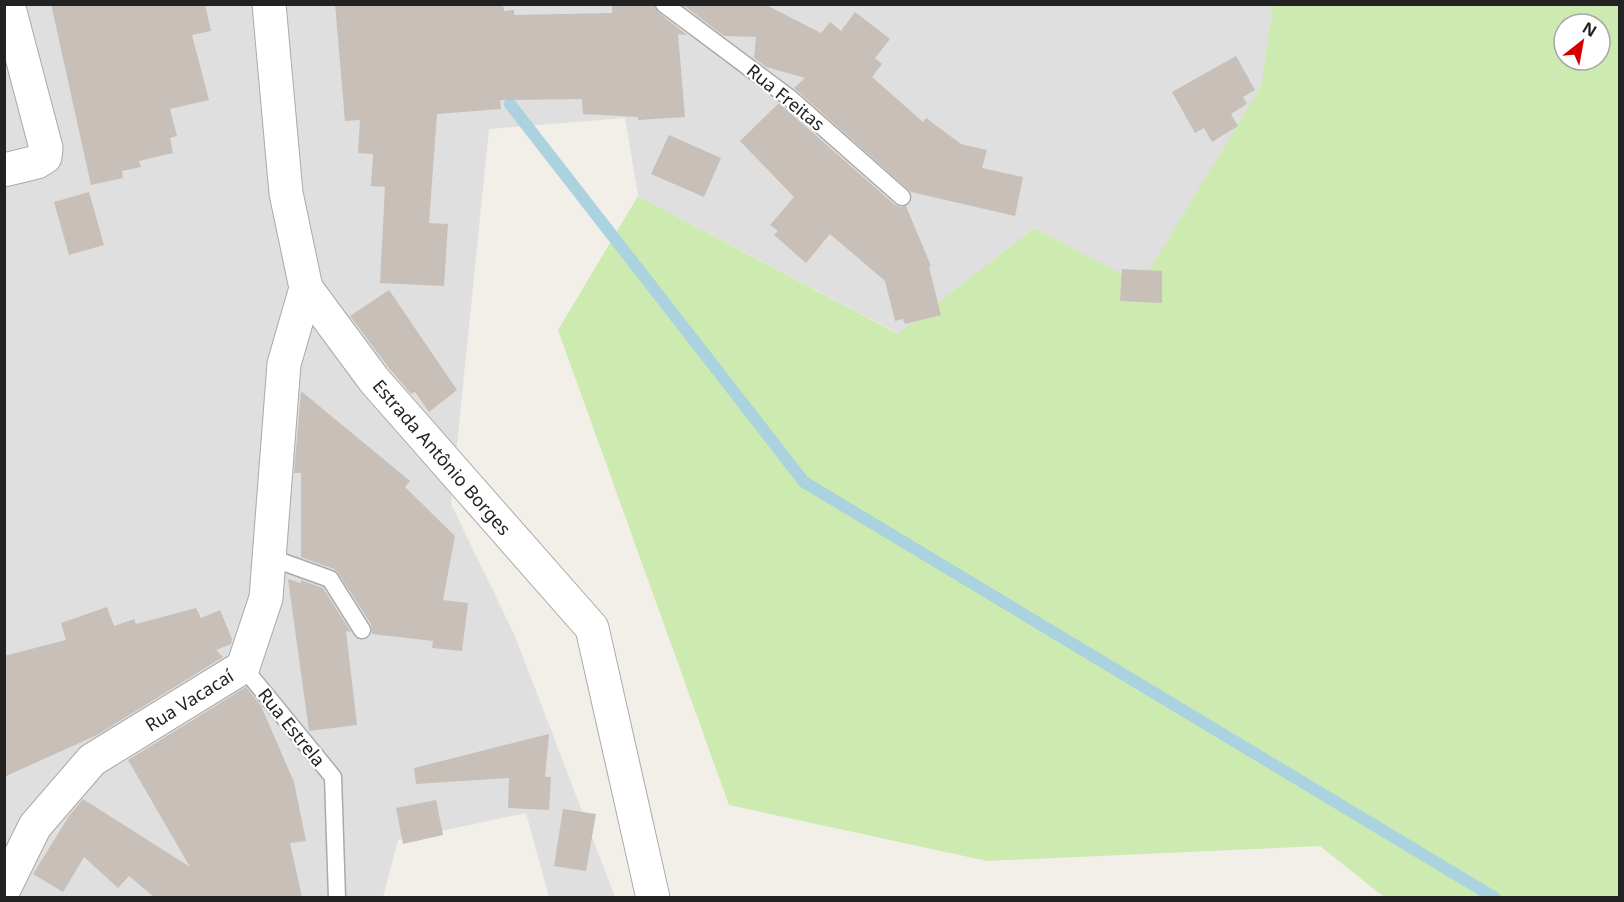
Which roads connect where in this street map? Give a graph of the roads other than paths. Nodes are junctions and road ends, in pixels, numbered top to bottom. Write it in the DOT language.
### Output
graph roads {
  1 [pos="8,4"];
  2 [pos="269,4"];
  3 [pos="664,4"];
  4 [pos="4,170"];
  5 [pos="902,197"];
  6 [pos="306,288"];
  7 [pos="269,557"];
  8 [pos="362,630"];
  9 [pos="243,667"];
  10 [pos="4,889"];
  11 [pos="337,897"];
  12 [pos="653,897"];
  1 -- 4 [label="street"];
  2 -- 6 [label="street, Estrada Antônio Borges"];
  3 -- 5 [label="lane, Rua Freitas"];
  6 -- 7 [label="street, Rua Vacacaí"];
  6 -- 12 [label="street, Estrada Antônio Borges"];
  7 -- 8 [label="lane"];
  7 -- 9 [label="street, Rua Vacacaí"];
  9 -- 10 [label="street, Rua Vacacaí"];
  9 -- 11 [label="lane, Rua Estrela"];
}
